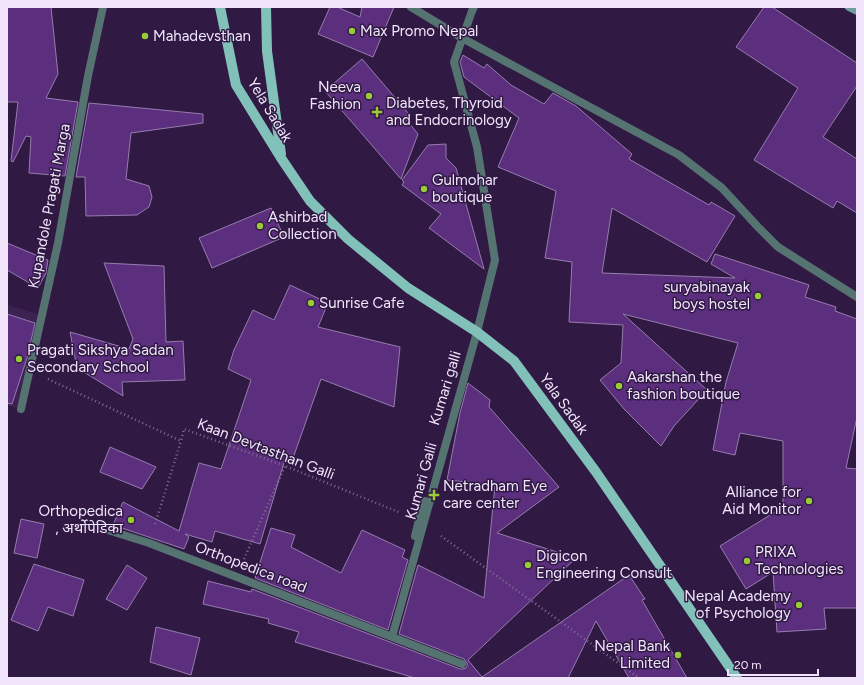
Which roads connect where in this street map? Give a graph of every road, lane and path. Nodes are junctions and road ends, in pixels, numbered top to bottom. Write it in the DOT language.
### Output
graph roads {
  1 [pos="103,7"];
  2 [pos="220,7"];
  3 [pos="266,7"];
  4 [pos="411,7"];
  5 [pos="474,7"];
  6 [pos="849,7"];
  7 [pos="857,11"];
  8 [pos="462,38"];
  9 [pos="281,158"];
  10 [pos="310,201"];
  11 [pos="857,297"];
  12 [pos="477,332"];
  13 [pos="30,370"];
  14 [pos="21,409"];
  15 [pos="181,441"];
  16 [pos="285,466"];
  17 [pos="419,520"];
  18 [pos="98,527"];
  19 [pos="149,543"];
  20 [pos="242,565"];
  21 [pos="392,637"];
  22 [pos="462,664"];
  23 [pos="639,678"];
  24 [pos="737,678"];
  1 -- 13 [label="street, Kupandole Pragati Marga"];
  2 -- 9 [label="main road, Yela Sadak"];
  3 -- 9 [label="main road"];
  4 -- 8 [label="street"];
  5 -- 8 [label="street"];
  6 -- 7 [label="main road"];
  8 -- 11 [label="street"];
  8 -- 12 [label="street"];
  9 -- 10 [label="main road, Yela Sadak"];
  10 -- 12 [label="main road, Yala Sadak"];
  12 -- 17 [label="street, Kumari galli"];
  12 -- 21 [label="street, Kumari Galli"];
  12 -- 24 [label="main road, Yala Sadak"];
  13 -- 14 [label="street, Kupandole Pragati Marga"];
  13 -- 15 [label="path, Kaan Devtasthan Galli"];
  15 -- 16 [label="path, Kaan Devtasthan Galli"];
  15 -- 19 [label="path"];
  16 -- 17 [label="path, Kaan Devtasthan Galli"];
  16 -- 20 [label="path"];
  17 -- 21 [label="street"];
  17 -- 23 [label="path, Kaan Devtasthan Galli"];
  18 -- 19 [label="street, Orthopedica road"];
  19 -- 21 [label="street, Orthopedica road"];
  21 -- 22 [label="street, Orthopedica road"];
}
